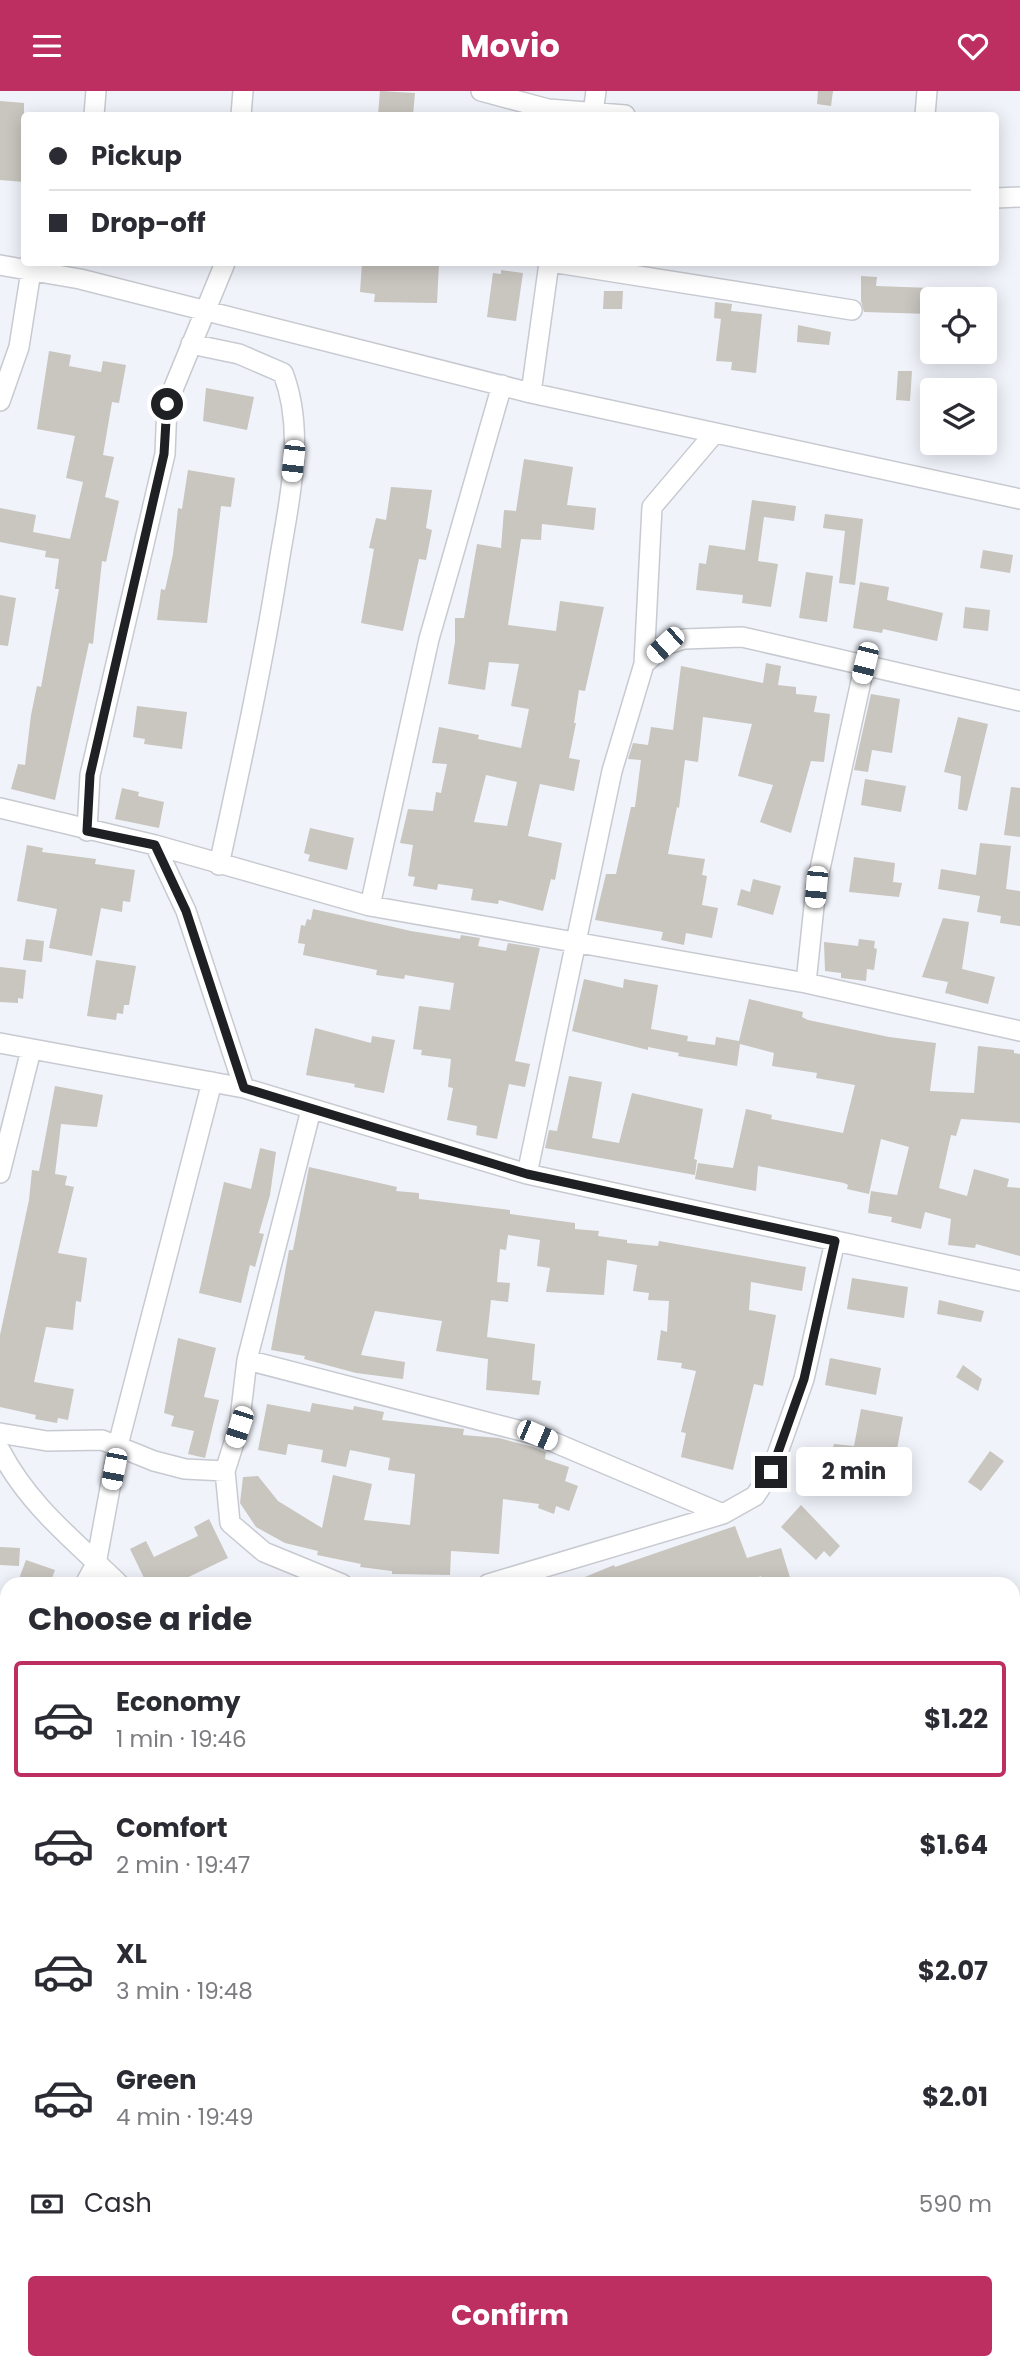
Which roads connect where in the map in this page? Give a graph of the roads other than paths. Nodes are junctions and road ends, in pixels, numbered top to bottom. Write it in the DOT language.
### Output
graph roads {
  1 [pos="96,91"];
  2 [pos="243,91"];
  3 [pos="481,91"];
  4 [pos="596,91"];
  5 [pos="927,91"];
  6 [pos="94,112"];
  7 [pos="241,112"];
  8 [pos="548,112"];
  9 [pos="593,112"];
  10 [pos="925,112"];
  11 [pos="1020,197"];
  12 [pos="999,198"];
  13 [pos="0,265"];
  14 [pos="224,266"];
  15 [pos="549,266"];
  16 [pos="576,266"];
  17 [pos="31,271"];
  18 [pos="80,271"];
  19 [pos="852,310"];
  20 [pos="204,311"];
  21 [pos="191,344"];
  22 [pos="502,385"];
  23 [pos="531,393"];
  24 [pos="0,401"];
  25 [pos="713,435"];
  26 [pos="1020,499"];
  27 [pos="865,663"];
  28 [pos="644,664"];
  29 [pos="1020,701"];
  30 [pos="0,808"];
  31 [pos="87,831"];
  32 [pos="155,845"];
  33 [pos="219,865"];
  34 [pos="370,906"];
  35 [pos="575,941"];
  36 [pos="806,983"];
  37 [pos="1020,1031"];
  38 [pos="0,1043"];
  39 [pos="31,1050"];
  40 [pos="212,1082"];
  41 [pos="244,1088"];
  42 [pos="311,1110"];
  43 [pos="0,1173"];
  44 [pos="527,1174"];
  45 [pos="835,1241"];
  46 [pos="1020,1281"];
  47 [pos="247,1360"];
  48 [pos="0,1433"];
  49 [pos="118,1445"];
  50 [pos="0,1450"];
  51 [pos="225,1471"];
  52 [pos="723,1514"];
  53 [pos="96,1564"];
  54 [pos="89,1577"];
  55 [pos="111,1577"];
  56 [pos="310,1577"];
  57 [pos="512,1577"];
  1 -- 6 [label="street"];
  2 -- 7 [label="street"];
  3 -- 8 [label="street"];
  4 -- 9 [label="street"];
  5 -- 10 [label="street"];
  11 -- 12 [label="street"];
  13 -- 17 [label="street"];
  14 -- 20 [label="street"];
  15 -- 23 [label="street"];
  16 -- 19 [label="street"];
  17 -- 18 [label="street"];
  17 -- 24 [label="street"];
  18 -- 20 [label="street"];
  20 -- 21 [label="street"];
  20 -- 22 [label="street"];
  21 -- 31 [label="street"];
  21 -- 33 [label="street"];
  22 -- 23 [label="street"];
  22 -- 34 [label="street"];
  23 -- 25 [label="street"];
  25 -- 26 [label="street"];
  25 -- 28 [label="street"];
  27 -- 28 [label="street"];
  27 -- 29 [label="street"];
  27 -- 36 [label="street"];
  28 -- 35 [label="street"];
  30 -- 31 [label="street"];
  31 -- 32 [label="street"];
  32 -- 33 [label="street"];
  32 -- 41 [label="street"];
  33 -- 34 [label="street"];
  34 -- 35 [label="street"];
  35 -- 36 [label="street"];
  35 -- 44 [label="street"];
  36 -- 37 [label="street"];
  38 -- 39 [label="street"];
  39 -- 40 [label="street"];
  39 -- 43 [label="street"];
  40 -- 41 [label="street"];
  40 -- 49 [label="street"];
  41 -- 42 [label="street"];
  42 -- 44 [label="street"];
  42 -- 47 [label="street"];
  44 -- 45 [label="street"];
  45 -- 46 [label="street"];
  45 -- 52 [label="street"];
  47 -- 51 [label="street"];
  47 -- 52 [label="street"];
  48 -- 49 [label="street"];
  49 -- 51 [label="street"];
  49 -- 53 [label="street"];
  50 -- 53 [label="street"];
  51 -- 56 [label="street"];
  52 -- 57 [label="street"];
  53 -- 54 [label="street"];
  53 -- 55 [label="street"];
}
